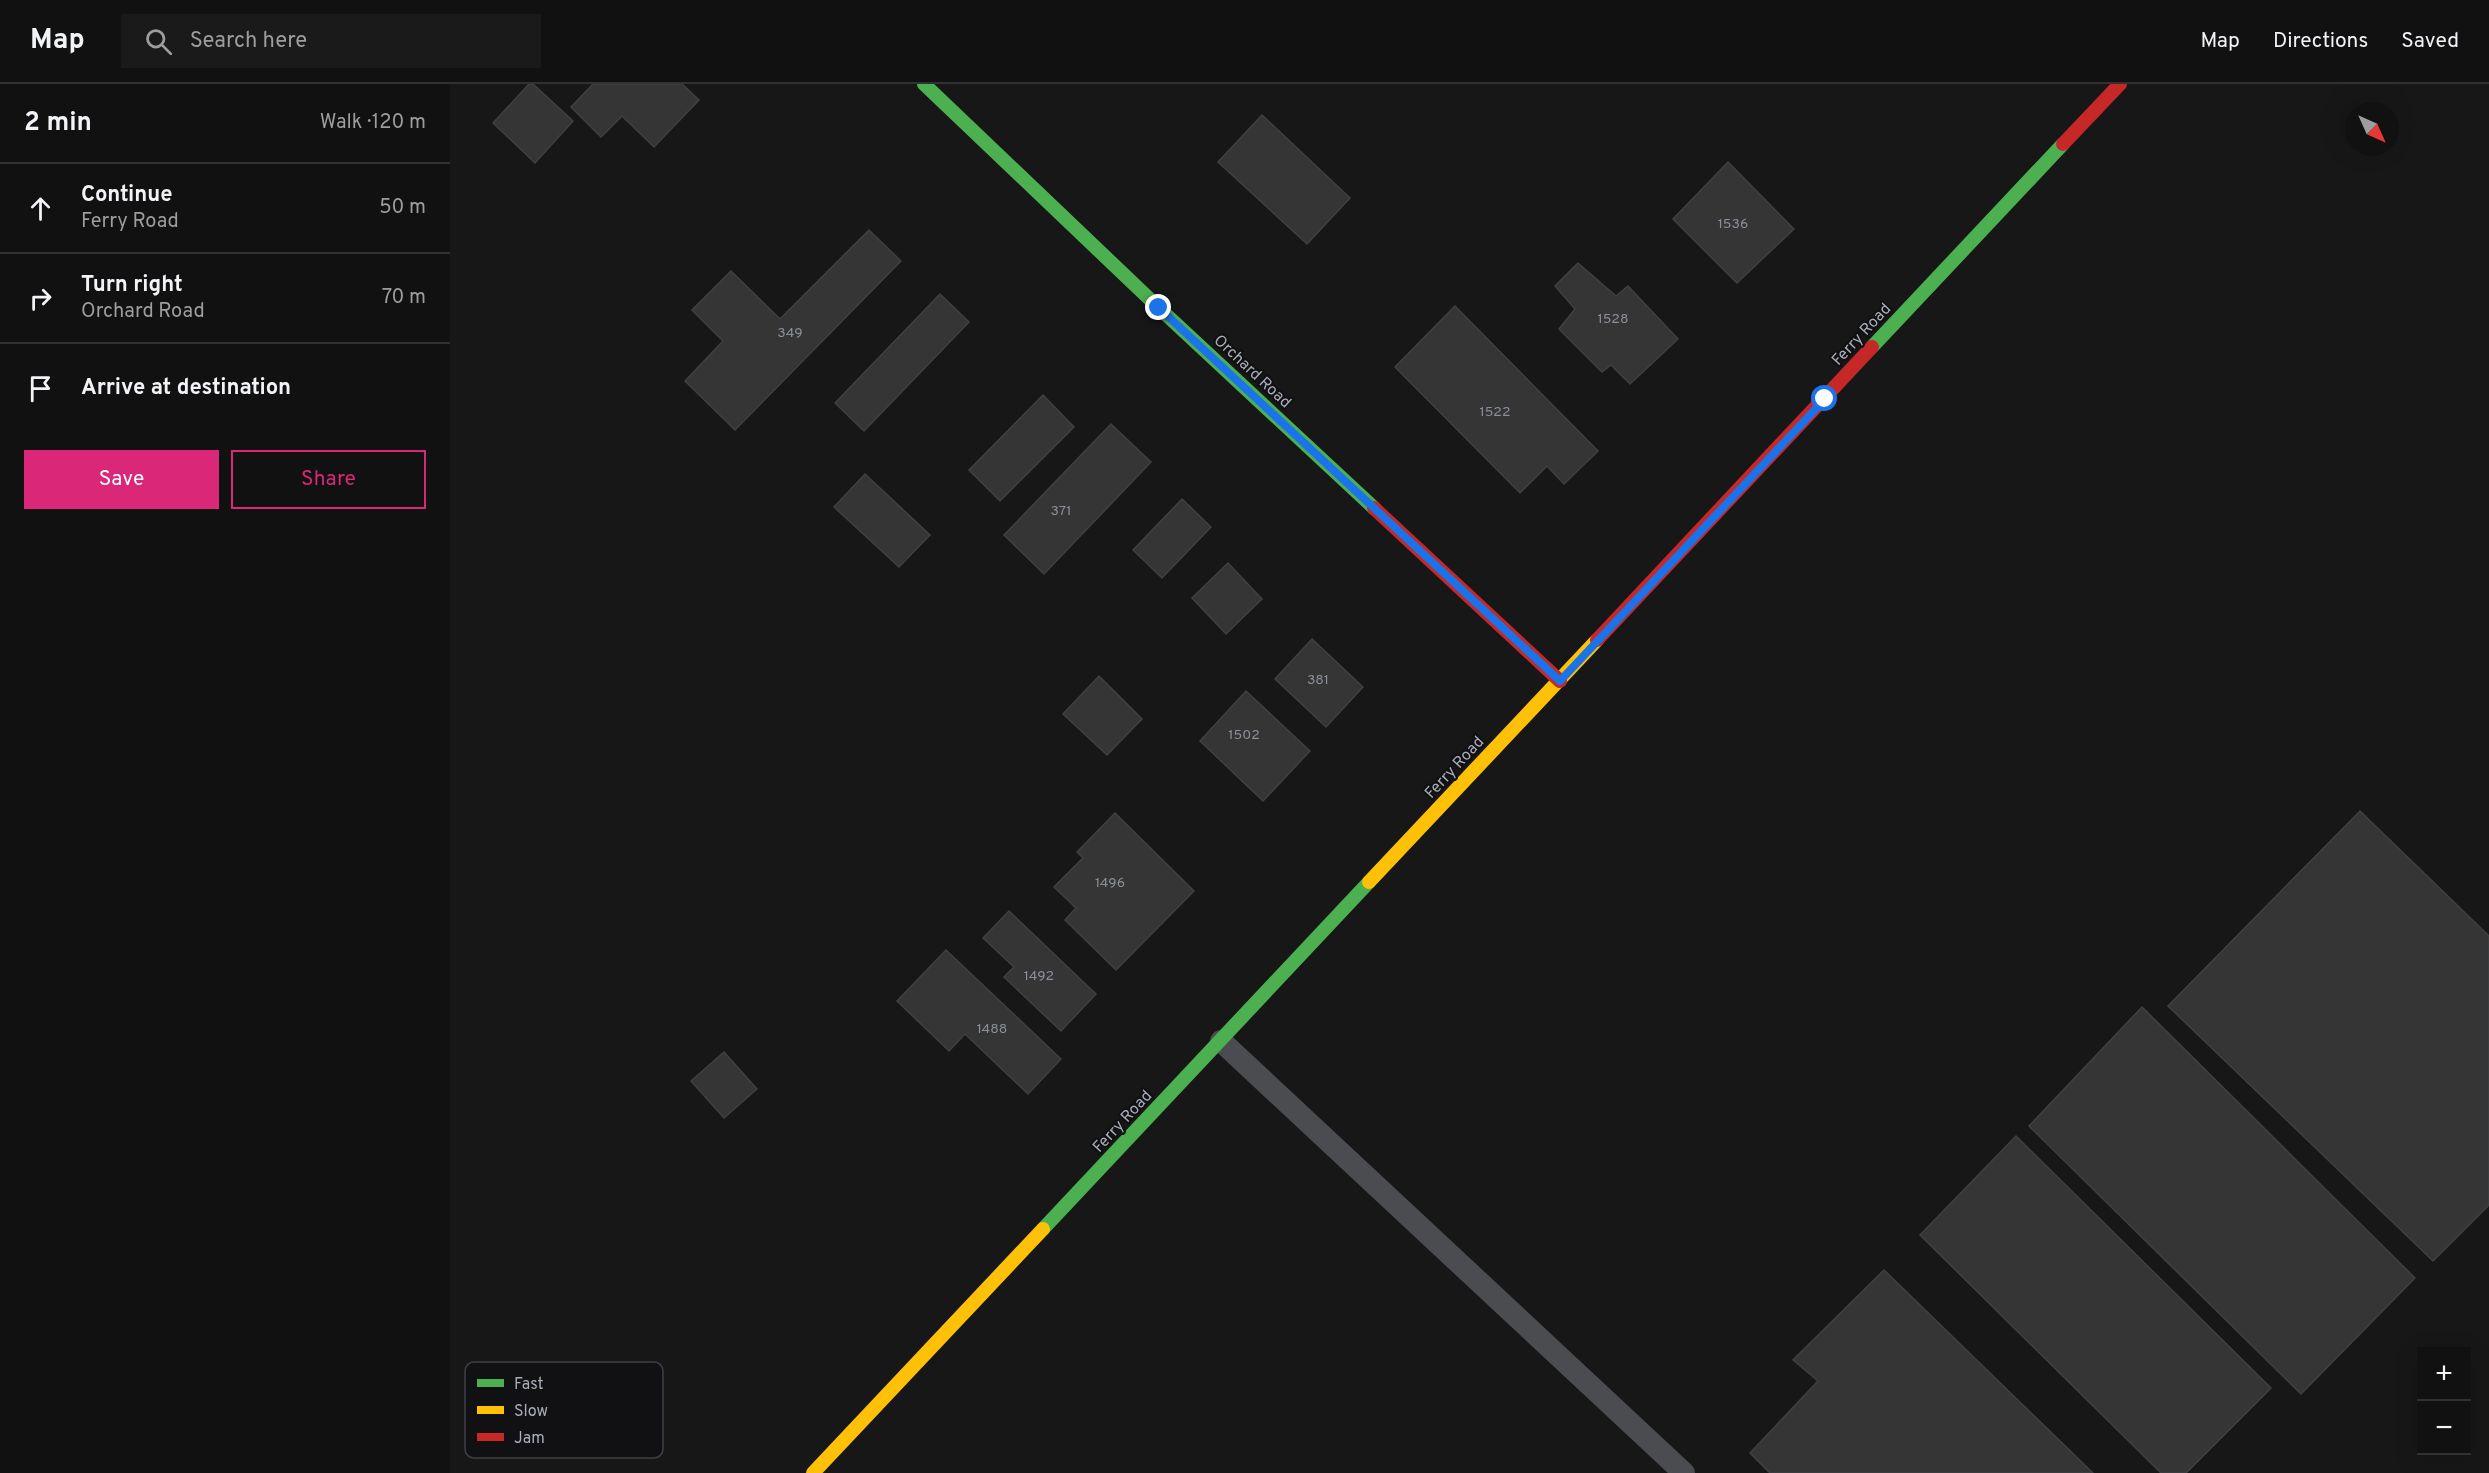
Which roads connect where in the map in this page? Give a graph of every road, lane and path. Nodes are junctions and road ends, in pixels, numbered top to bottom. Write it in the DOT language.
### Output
graph roads {
  1 [pos="924,84"];
  2 [pos="2120,84"];
  3 [pos="1560,681"];
  4 [pos="1221,1041"];
  5 [pos="813,1473"];
  6 [pos="1684,1473"];
  1 -- 3 [label="street, Orchard Road"];
  2 -- 3 [label="street, Ferry Road"];
  3 -- 4 [label="street, Ferry Road"];
  4 -- 5 [label="street, Ferry Road"];
  4 -- 6 [label="lane"];
}
